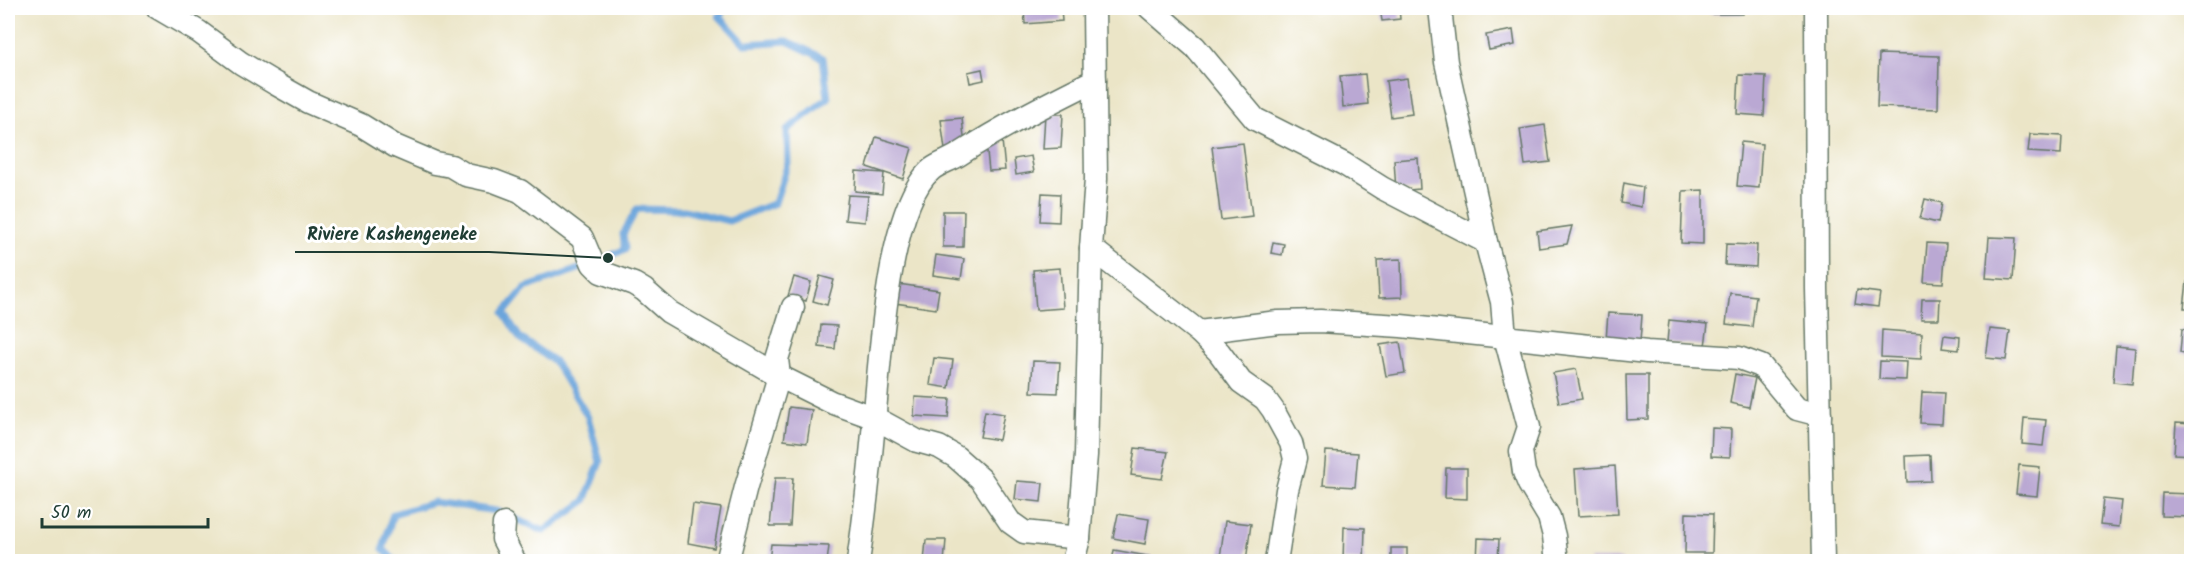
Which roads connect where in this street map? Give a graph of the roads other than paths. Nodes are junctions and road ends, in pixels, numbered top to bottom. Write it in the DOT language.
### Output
graph roads {
  1 [pos="158,8"];
  2 [pos="1094,8"];
  3 [pos="1150,8"];
  4 [pos="1440,8"];
  5 [pos="1816,8"];
  6 [pos="1095,80"];
  7 [pos="1486,242"];
  8 [pos="1091,248"];
  9 [pos="794,308"];
  10 [pos="1199,332"];
  11 [pos="1505,338"];
  12 [pos="779,376"];
  13 [pos="1820,415"];
  14 [pos="875,418"];
  15 [pos="504,524"];
  16 [pos="1078,537"];
  17 [pos="515,561"];
  18 [pos="727,561"];
  19 [pos="858,561"];
  20 [pos="1073,561"];
  21 [pos="1276,561"];
  22 [pos="1557,561"];
  23 [pos="1823,561"];
  1 -- 12 [label="street"];
  2 -- 6 [label="street"];
  3 -- 7 [label="street"];
  4 -- 7 [label="street"];
  5 -- 13 [label="street"];
  6 -- 8 [label="street"];
  6 -- 14 [label="street"];
  7 -- 11 [label="street"];
  8 -- 10 [label="street"];
  8 -- 16 [label="street"];
  9 -- 12 [label="street"];
  10 -- 11 [label="street"];
  10 -- 21 [label="street"];
  11 -- 13 [label="street"];
  11 -- 22 [label="street"];
  12 -- 14 [label="street"];
  12 -- 18 [label="street"];
  13 -- 23 [label="street"];
  14 -- 16 [label="street"];
  14 -- 19 [label="street"];
  15 -- 17 [label="street"];
  16 -- 20 [label="street"];
}
